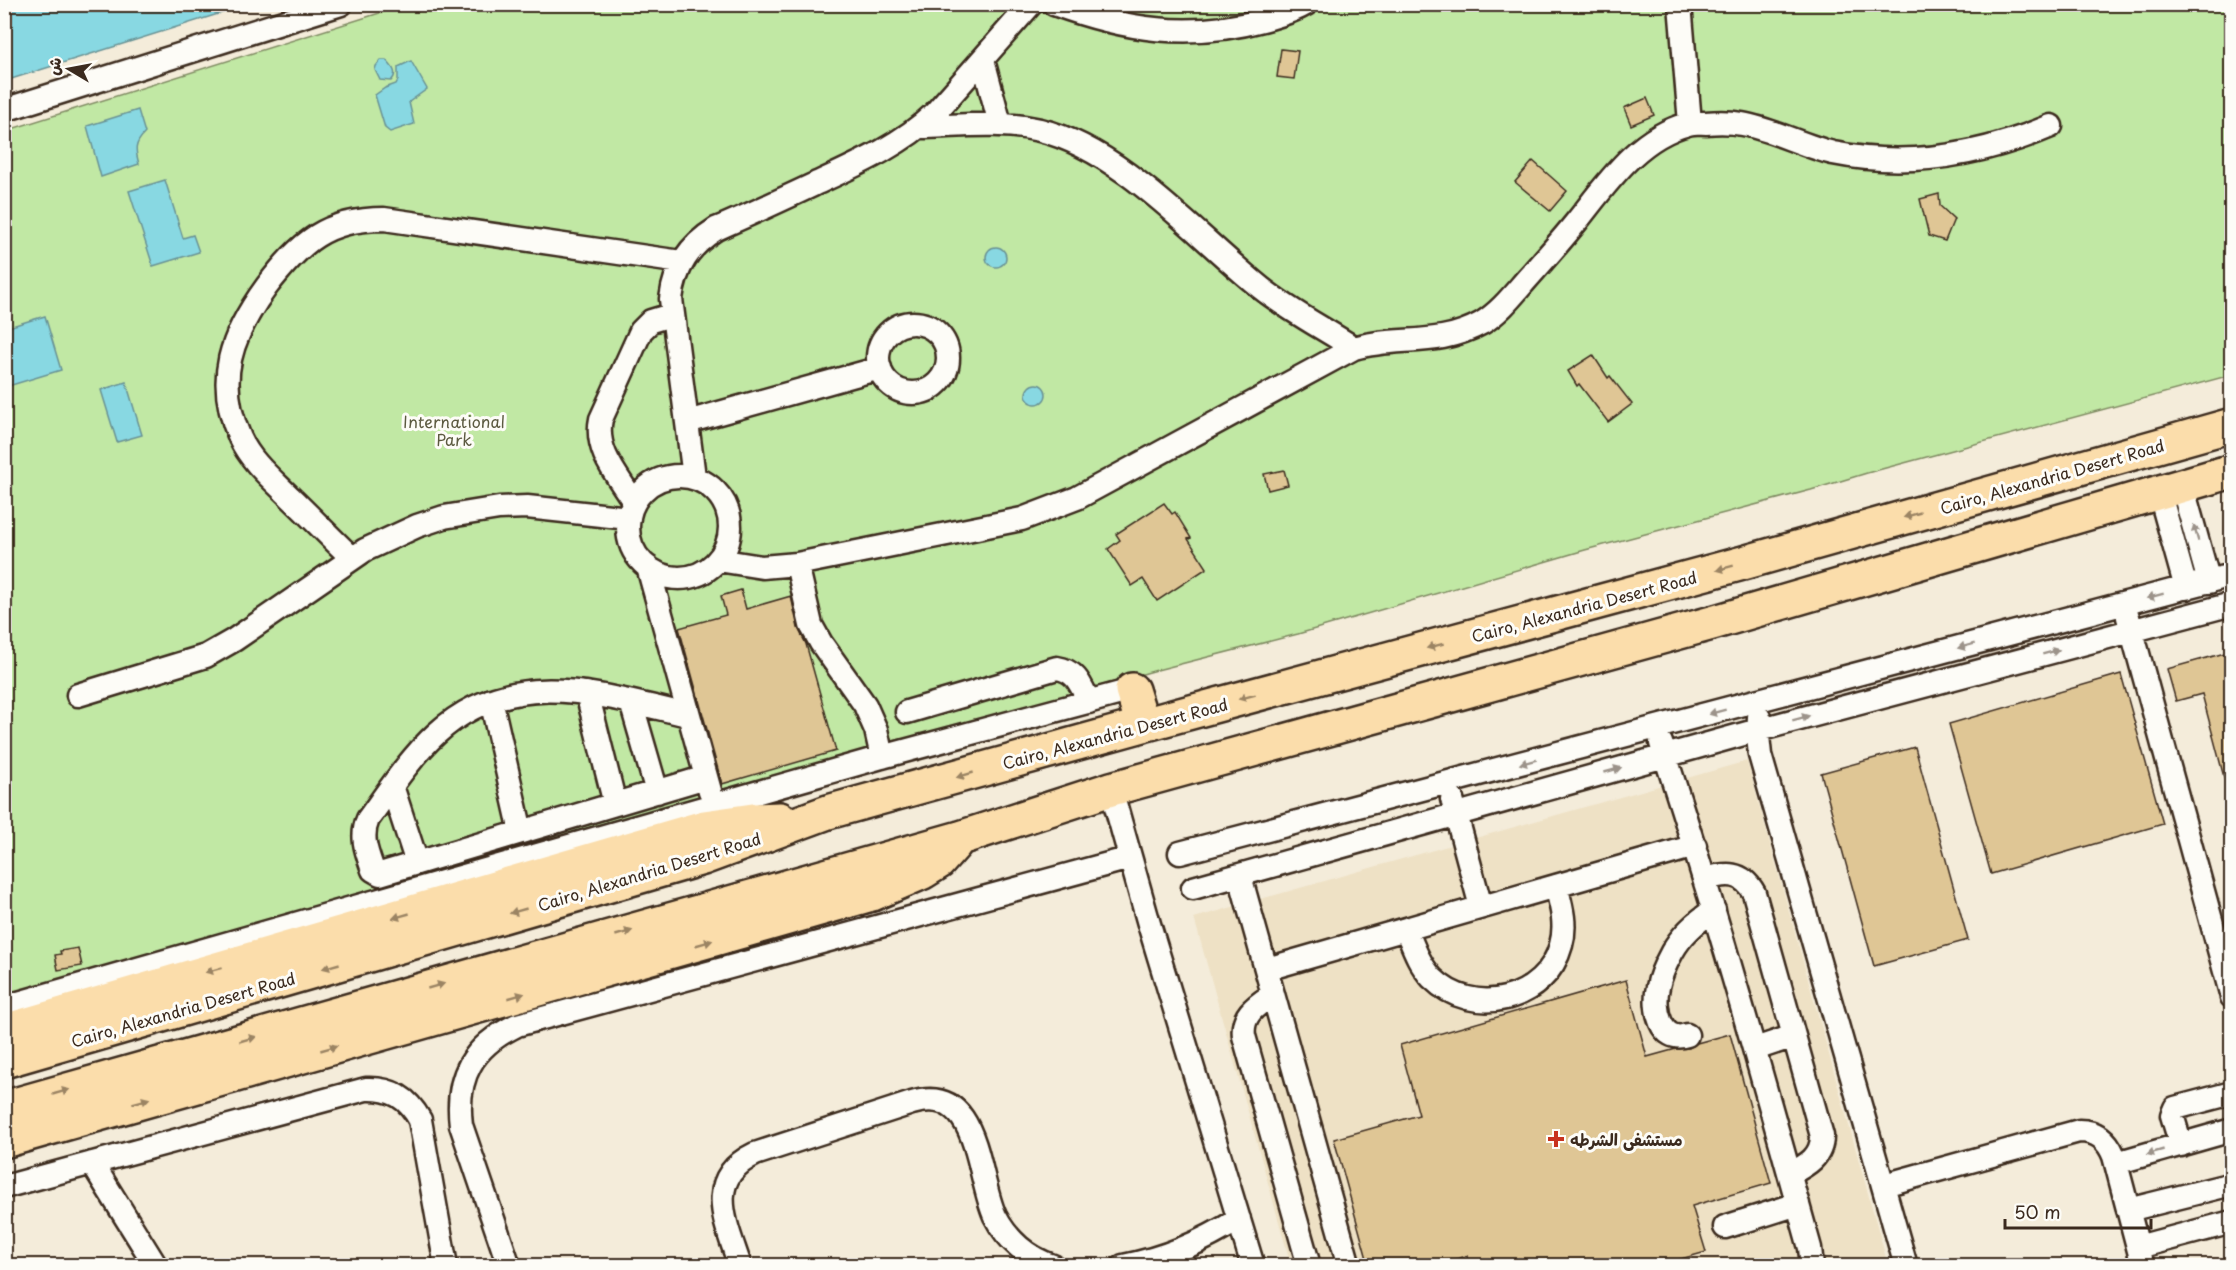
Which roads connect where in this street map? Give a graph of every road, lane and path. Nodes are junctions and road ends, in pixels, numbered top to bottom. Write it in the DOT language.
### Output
graph roads {
  1 [pos="341,4"];
  2 [pos="1031,4"];
  3 [pos="1054,4"];
  4 [pos="1306,4"];
  5 [pos="1680,4"];
  6 [pos="983,60"];
  7 [pos="4,111"];
  8 [pos="1690,123"];
  9 [pos="1000,124"];
  10 [pos="2051,126"];
  11 [pos="921,127"];
  12 [pos="681,262"];
  13 [pos="672,315"];
  14 [pos="1354,348"];
  15 [pos="880,368"];
  16 [pos="687,422"];
  17 [pos="2232,425"];
  18 [pos="694,477"];
  19 [pos="2202,482"];
  20 [pos="632,510"];
  21 [pos="352,558"];
  22 [pos="718,560"];
  23 [pos="797,564"];
  24 [pos="648,567"];
  25 [pos="2232,575"];
  26 [pos="2209,582"];
  27 [pos="2186,588"];
  28 [pos="2125,604"];
  29 [pos="2232,604"];
  30 [pos="2132,631"];
  31 [pos="1132,690"];
  32 [pos="587,693"];
  33 [pos="78,694"];
  34 [pos="491,700"];
  35 [pos="1760,701"];
  36 [pos="631,702"];
  37 [pos="1089,702"];
  38 [pos="907,712"];
  39 [pos="688,715"];
  40 [pos="1143,725"];
  41 [pos="1656,728"];
  42 [pos="1758,730"];
  43 [pos="1665,756"];
  44 [pos="882,757"];
  45 [pos="706,777"];
  46 [pos="1447,783"];
  47 [pos="393,786"];
  48 [pos="1111,789"];
  49 [pos="657,792"];
  50 [pos="615,804"];
  51 [pos="713,804"];
  52 [pos="1456,814"];
  53 [pos="803,820"];
  54 [pos="521,832"];
  55 [pos="960,838"];
  56 [pos="1695,846"];
  57 [pos="1180,854"];
  58 [pos="1130,858"];
  59 [pos="417,863"];
  60 [pos="1240,876"];
  61 [pos="1705,879"];
  62 [pos="1556,886"];
  63 [pos="1193,888"];
  64 [pos="1481,907"];
  65 [pos="1714,910"];
  66 [pos="1406,929"];
  67 [pos="1267,969"];
  68 [pos="1273,994"];
  69 [pos="2232,997"];
  70 [pos="4,1007"];
  71 [pos="4,1031"];
  72 [pos="1687,1035"];
  73 [pos="1794,1036"];
  74 [pos="1755,1049"];
  75 [pos="4,1061"];
  76 [pos="2232,1094"];
  77 [pos="4,1108"];
  78 [pos="2232,1130"];
  79 [pos="14,1137"];
  80 [pos="2181,1145"];
  81 [pos="92,1163"];
  82 [pos="2116,1163"];
  83 [pos="1790,1174"];
  84 [pos="2232,1184"];
  85 [pos="1884,1185"];
  86 [pos="4,1187"];
  87 [pos="1798,1204"];
  88 [pos="2128,1210"];
  89 [pos="1239,1219"];
  90 [pos="2232,1222"];
  91 [pos="1725,1227"];
  92 [pos="2140,1256"];
  93 [pos="156,1266"];
  94 [pos="446,1266"];
  95 [pos="509,1266"];
  96 [pos="740,1266"];
  97 [pos="1053,1266"];
  98 [pos="1124,1266"];
  99 [pos="1253,1266"];
  100 [pos="1309,1266"];
  101 [pos="1349,1266"];
  102 [pos="1812,1266"];
  103 [pos="1906,1266"];
  1 -- 7 [label="street"];
  2 -- 6 [label="street"];
  3 -- 4 [label="street"];
  5 -- 8 [label="street"];
  6 -- 9 [label="street"];
  6 -- 11 [label="street"];
  8 -- 10 [label="street"];
  8 -- 14 [label="street"];
  9 -- 11 [label="street"];
  9 -- 14 [label="street"];
  11 -- 12 [label="street"];
  12 -- 13 [label="street"];
  12 -- 21 [label="street"];
  13 -- 16 [label="street"];
  13 -- 20 [label="street"];
  14 -- 23 [label="street"];
  15 -- 16 [label="street"];
  16 -- 18 [label="street"];
  17 -- 40 [label="highway, Cairo, Alexandria Desert Road, one-way"];
  18 -- 20 [label="street"];
  18 -- 22 [label="street"];
  26 -- 19 [label="street, one-way"];
  19 -- 27 [label="street"];
  19 -- 48 [label="highway"];
  20 -- 21 [label="street"];
  20 -- 24 [label="street"];
  21 -- 33 [label="street"];
  22 -- 23 [label="street"];
  22 -- 24 [label="street"];
  23 -- 44 [label="street"];
  24 -- 39 [label="street"];
  25 -- 26 [label="street"];
  26 -- 27 [label="street"];
  27 -- 28 [label="street, one-way"];
  28 -- 30 [label="street"];
  28 -- 35 [label="street, one-way"];
  29 -- 30 [label="street"];
  42 -- 30 [label="street, one-way"];
  30 -- 69 [label="street"];
  31 -- 37 [label="street"];
  31 -- 40 [label="highway"];
  32 -- 34 [label="street"];
  32 -- 36 [label="street"];
  32 -- 50 [label="street"];
  34 -- 47 [label="street"];
  34 -- 54 [label="street"];
  35 -- 41 [label="street, one-way"];
  35 -- 42 [label="street"];
  36 -- 39 [label="street"];
  36 -- 49 [label="street"];
  37 -- 38 [label="street"];
  37 -- 44 [label="street"];
  39 -- 45 [label="street"];
  40 -- 53 [label="highway, Cairo, Alexandria Desert Road, one-way"];
  41 -- 43 [label="street"];
  41 -- 46 [label="street, one-way"];
  42 -- 43 [label="street"];
  42 -- 85 [label="street"];
  52 -- 43 [label="street, one-way"];
  43 -- 56 [label="street"];
  44 -- 51 [label="street"];
  45 -- 49 [label="street"];
  45 -- 51 [label="street"];
  46 -- 52 [label="street"];
  46 -- 57 [label="street"];
  47 -- 59 [label="street"];
  47 -- 59 [label="street"];
  48 -- 55 [label="highway"];
  48 -- 58 [label="street"];
  49 -- 50 [label="street"];
  50 -- 54 [label="street"];
  51 -- 70 [label="street"];
  52 -- 60 [label="street"];
  52 -- 64 [label="street"];
  53 -- 71 [label="highway, one-way"];
  53 -- 75 [label="highway, Cairo, Alexandria Desert Road, one-way"];
  54 -- 59 [label="street"];
  77 -- 55 [label="highway, one-way"];
  79 -- 55 [label="highway, one-way"];
  56 -- 61 [label="street"];
  56 -- 62 [label="street"];
  58 -- 89 [label="street"];
  58 -- 95 [label="street"];
  60 -- 63 [label="street"];
  60 -- 67 [label="street"];
  61 -- 65 [label="street"];
  61 -- 73 [label="street"];
  62 -- 64 [label="street"];
  62 -- 66 [label="street"];
  64 -- 66 [label="street"];
  65 -- 72 [label="street"];
  65 -- 74 [label="street"];
  66 -- 67 [label="street"];
  67 -- 68 [label="street"];
  68 -- 100 [label="street"];
  68 -- 101 [label="street"];
  73 -- 74 [label="street"];
  73 -- 83 [label="street"];
  74 -- 83 [label="street"];
  76 -- 80 [label="street"];
  78 -- 80 [label="street"];
  80 -- 82 [label="street, one-way"];
  81 -- 86 [label="street"];
  81 -- 93 [label="street"];
  81 -- 94 [label="street"];
  82 -- 85 [label="street"];
  82 -- 88 [label="street"];
  83 -- 87 [label="street"];
  84 -- 88 [label="street"];
  85 -- 103 [label="street"];
  87 -- 91 [label="street"];
  87 -- 102 [label="street"];
  88 -- 92 [label="street"];
  89 -- 98 [label="street"];
  89 -- 99 [label="street"];
  90 -- 92 [label="street"];
  96 -- 97 [label="street"];
}
